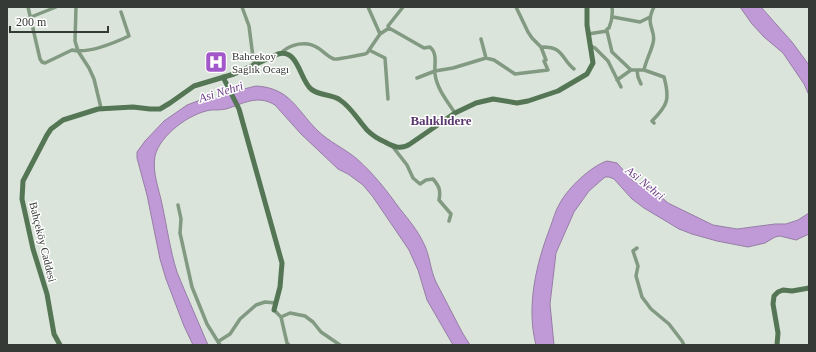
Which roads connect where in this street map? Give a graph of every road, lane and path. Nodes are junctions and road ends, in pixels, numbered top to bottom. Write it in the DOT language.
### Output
graph roads {
  1 [pos="28,7"];
  2 [pos="56,7"];
  3 [pos="76,7"];
  4 [pos="242,7"];
  5 [pos="368,7"];
  6 [pos="403,7"];
  7 [pos="516,7"];
  8 [pos="587,7"];
  9 [pos="612,7"];
  10 [pos="654,7"];
  11 [pos="121,12"];
  12 [pos="650,16"];
  13 [pos="31,17"];
  14 [pos="612,17"];
  15 [pos="389,28"];
  16 [pos="606,31"];
  17 [pos="380,34"];
  18 [pos="588,34"];
  19 [pos="481,39"];
  20 [pos="591,46"];
  21 [pos="541,47"];
  22 [pos="369,50"];
  23 [pos="78,51"];
  24 [pos="281,53"];
  25 [pos="486,58"];
  26 [pos="254,65"];
  27 [pos="574,69"];
  28 [pos="632,70"];
  29 [pos="637,70"];
  30 [pos="644,70"];
  31 [pos="435,71"];
  32 [pos="417,78"];
  33 [pos="224,79"];
  34 [pos="617,80"];
  35 [pos="641,84"];
  36 [pos="621,87"];
  37 [pos="388,99"];
  38 [pos="101,108"];
  39 [pos="455,114"];
  40 [pos="654,123"];
  41 [pos="393,147"];
  42 [pos="178,205"];
  43 [pos="449,221"];
  44 [pos="637,248"];
  45 [pos="809,288"];
  46 [pos="276,303"];
  47 [pos="274,310"];
  48 [pos="281,317"];
  49 [pos="219,341"];
  50 [pos="60,345"];
  51 [pos="220,345"];
  52 [pos="289,345"];
  53 [pos="340,345"];
  54 [pos="684,345"];
  55 [pos="777,345"];
  1 -- 13 [label="street"];
  2 -- 13 [label="street"];
  3 -- 23 [label="street"];
  4 -- 26 [label="street"];
  5 -- 17 [label="street"];
  6 -- 15 [label="street"];
  7 -- 21 [label="street"];
  8 -- 18 [label="main road"];
  9 -- 14 [label="street"];
  10 -- 12 [label="street"];
  11 -- 23 [label="street"];
  12 -- 14 [label="street"];
  12 -- 30 [label="street"];
  13 -- 23 [label="street"];
  14 -- 16 [label="street"];
  15 -- 17 [label="street"];
  15 -- 31 [label="street"];
  16 -- 18 [label="street"];
  16 -- 28 [label="street"];
  17 -- 22 [label="street"];
  18 -- 20 [label="main road"];
  19 -- 25 [label="street"];
  20 -- 34 [label="street"];
  20 -- 39 [label="main road"];
  21 -- 25 [label="street"];
  21 -- 27 [label="street"];
  22 -- 24 [label="street"];
  22 -- 37 [label="street"];
  23 -- 38 [label="street"];
  24 -- 26 [label="main road, Bahçeköy Caddesi"];
  24 -- 41 [label="main road"];
  25 -- 31 [label="street"];
  26 -- 33 [label="main road, Bahçeköy Caddesi"];
  28 -- 29 [label="street"];
  28 -- 34 [label="street"];
  29 -- 30 [label="street"];
  29 -- 35 [label="street"];
  30 -- 40 [label="street"];
  31 -- 32 [label="street"];
  31 -- 39 [label="street"];
  33 -- 38 [label="main road, Bahçeköy Caddesi"];
  33 -- 46 [label="main road"];
  34 -- 36 [label="street"];
  38 -- 50 [label="main road, Bahçeköy Caddesi"];
  39 -- 41 [label="main road"];
  41 -- 43 [label="street"];
  42 -- 49 [label="street"];
  44 -- 54 [label="street"];
  45 -- 55 [label="main road"];
  46 -- 47 [label="main road"];
  46 -- 49 [label="street"];
  47 -- 48 [label="street"];
  48 -- 52 [label="street"];
  48 -- 53 [label="street"];
  49 -- 51 [label="street"];
}
